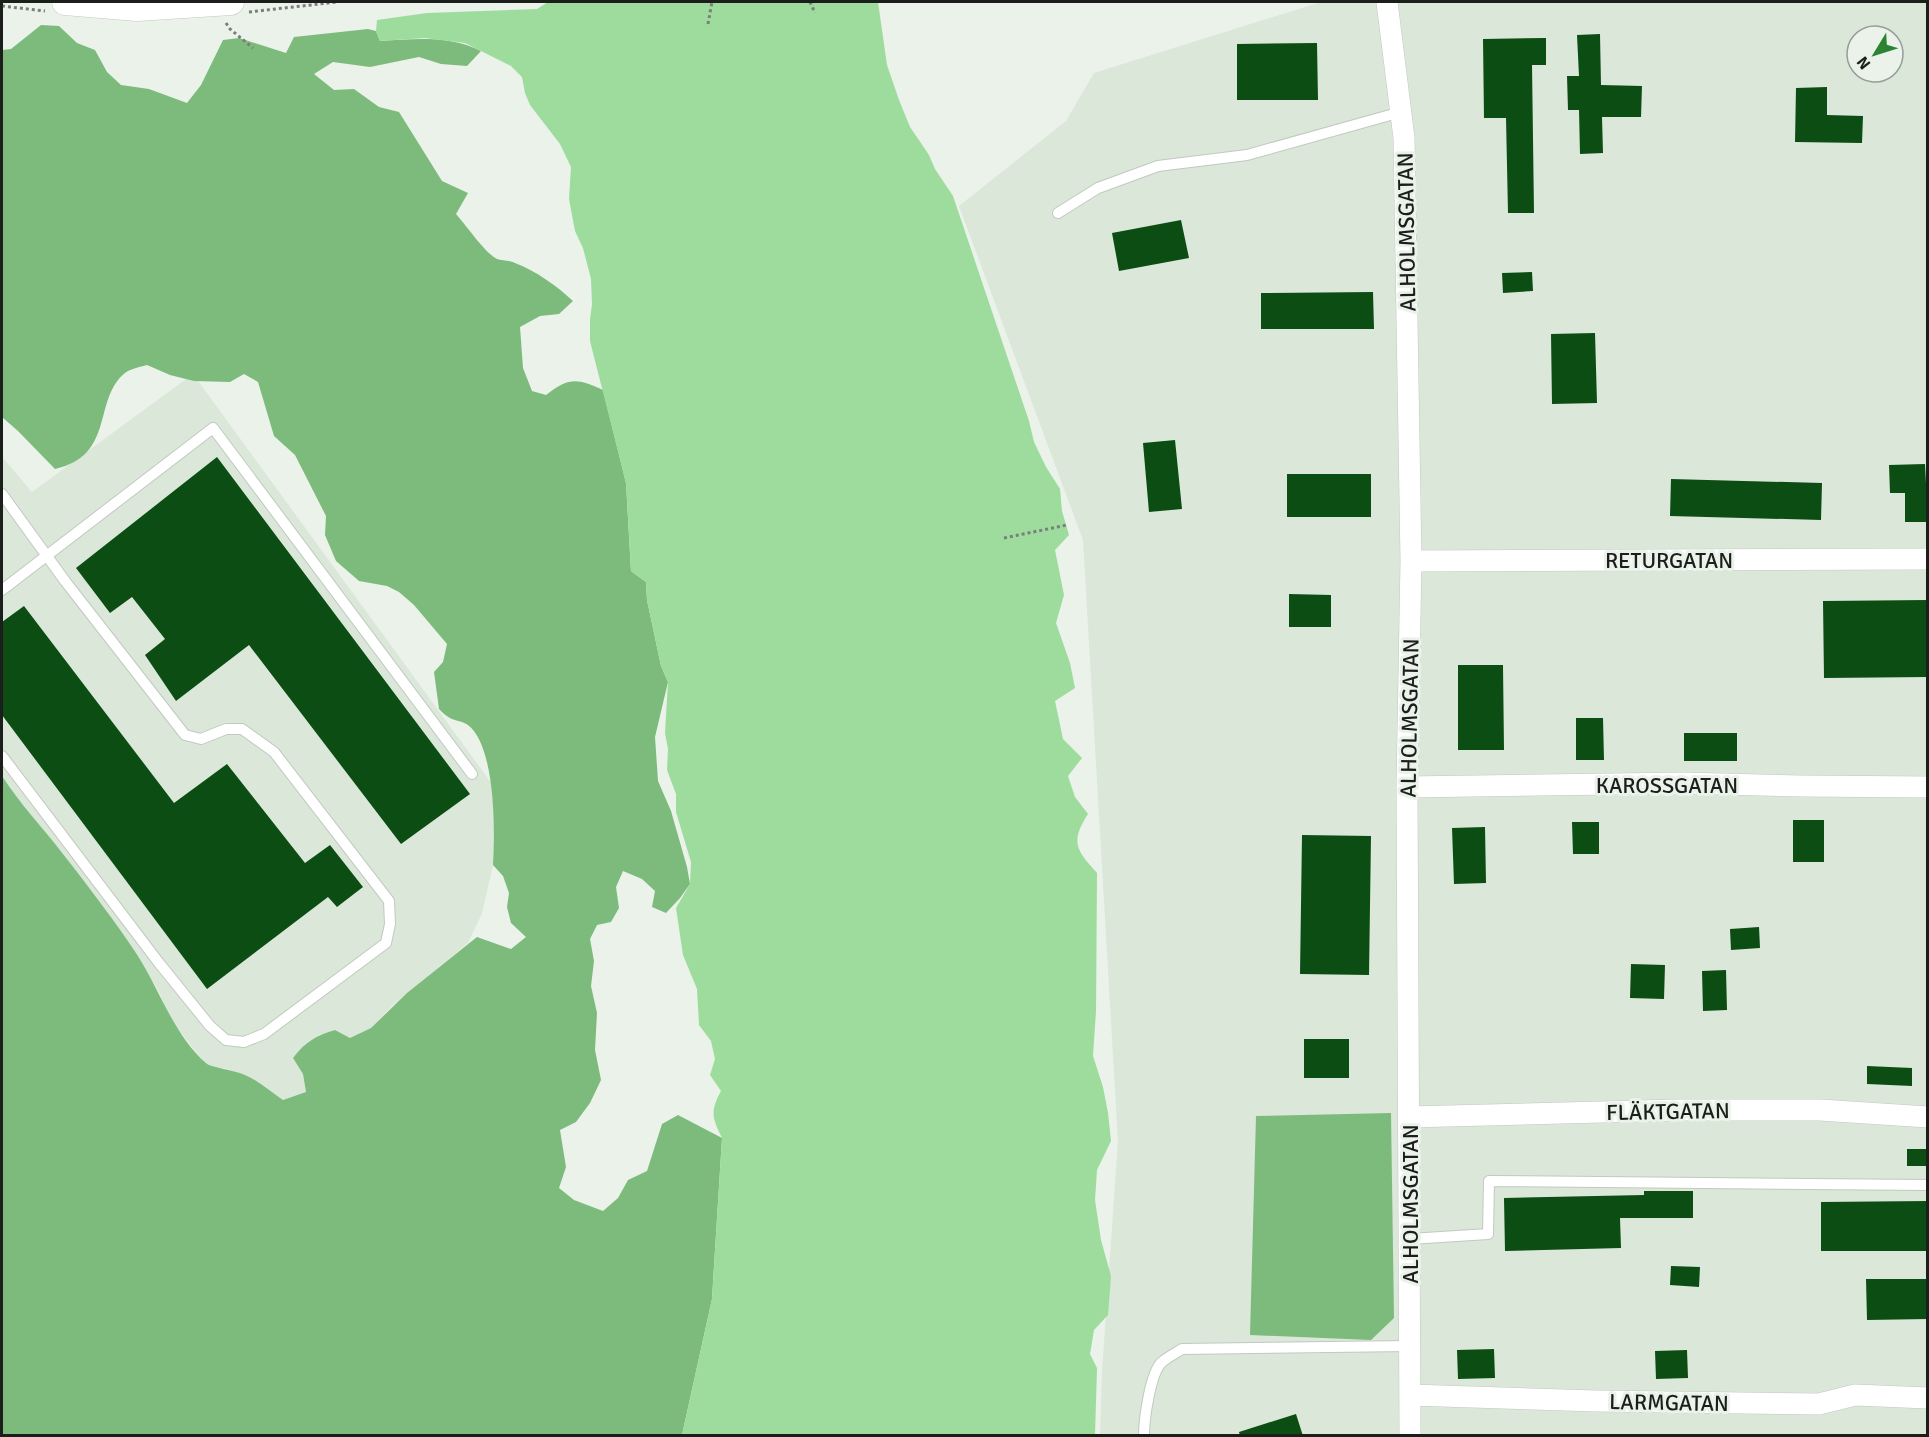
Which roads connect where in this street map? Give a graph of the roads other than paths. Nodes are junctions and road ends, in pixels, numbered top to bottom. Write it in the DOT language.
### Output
graph roads {
  1 [pos="65,2"];
  2 [pos="223,2"];
  3 [pos="1387,2"];
  4 [pos="1401,112"];
  5 [pos="1058,213"];
  6 [pos="2,494"];
  7 [pos="47,556"];
  8 [pos="1928,560"];
  9 [pos="1411,561"];
  10 [pos="2,590"];
  11 [pos="2,756"];
  12 [pos="472,774"];
  13 [pos="1407,787"];
  14 [pos="1928,787"];
  15 [pos="1409,1117"];
  16 [pos="1928,1117"];
  17 [pos="1928,1185"];
  18 [pos="1410,1239"];
  19 [pos="1410,1346"];
  20 [pos="1410,1395"];
  21 [pos="1928,1398"];
  22 [pos="1144,1436"];
  23 [pos="1410,1436"];
  1 -- 2 [label="street"];
  3 -- 4 [label="street, ALHOLMSGATAN"];
  4 -- 5 [label="lane"];
  4 -- 9 [label="street, ALHOLMSGATAN"];
  6 -- 7 [label="lane"];
  7 -- 10 [label="lane"];
  7 -- 11 [label="lane"];
  7 -- 12 [label="lane"];
  8 -- 9 [label="street, RETURGATAN"];
  9 -- 13 [label="street, ALHOLMSGATAN"];
  13 -- 14 [label="street, KAROSSGATAN"];
  13 -- 15 [label="street, ALHOLMSGATAN"];
  15 -- 16 [label="street, FLÄKTGATAN"];
  15 -- 18 [label="street, ALHOLMSGATAN"];
  17 -- 18 [label="lane"];
  18 -- 19 [label="street, ALHOLMSGATAN"];
  19 -- 20 [label="street, ALHOLMSGATAN"];
  19 -- 22 [label="lane"];
  20 -- 21 [label="street, LARMGATAN"];
  20 -- 23 [label="street, ALHOLMSGATAN"];
}
